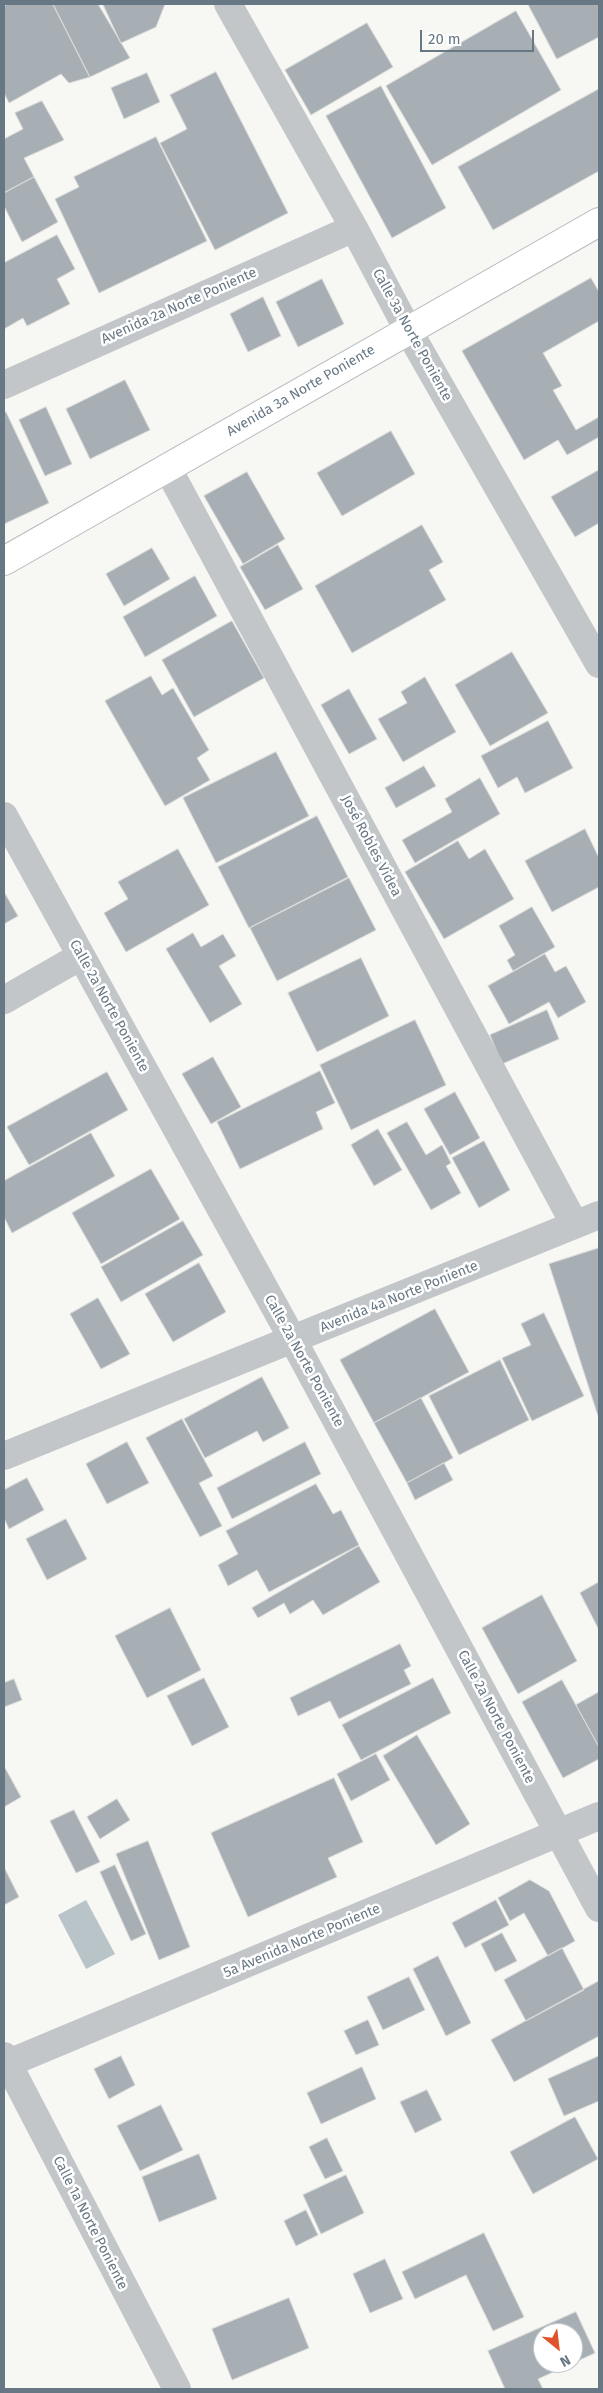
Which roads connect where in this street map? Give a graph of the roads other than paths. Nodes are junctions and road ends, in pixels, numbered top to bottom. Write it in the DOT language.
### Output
graph roads {
  1 [pos="228,4"];
  2 [pos="599,222"];
  3 [pos="354,228"];
  4 [pos="408,330"];
  5 [pos="4,385"];
  6 [pos="167,467"];
  7 [pos="4,561"];
  8 [pos="599,664"];
  9 [pos="4,816"];
  10 [pos="81,956"];
  11 [pos="4,1000"];
  12 [pos="587,1220"];
  13 [pos="293,1340"];
  14 [pos="4,1456"];
  15 [pos="599,1816"];
  16 [pos="559,1833"];
  17 [pos="599,1908"];
  18 [pos="5,2062"];
  19 [pos="177,2389"];
  1 -- 3 [label="street, Calle 3a Norte Poniente"];
  2 -- 4 [label="main road, Avenida 3a Norte Poniente"];
  3 -- 4 [label="street, Calle 3a Norte Poniente"];
  3 -- 5 [label="street, Avenida 2a Norte Poniente"];
  4 -- 6 [label="main road, Avenida 3a Norte Poniente"];
  4 -- 8 [label="street, Calle 3a Norte Poniente"];
  6 -- 7 [label="main road, Avenida 3a Norte Poniente"];
  6 -- 12 [label="street, José Robles Videa"];
  9 -- 10 [label="street, Calle 2a Norte Poniente"];
  10 -- 11 [label="street"];
  10 -- 13 [label="street, Calle 2a Norte Poniente"];
  12 -- 13 [label="street, Avenida 4a Norte Poniente"];
  13 -- 14 [label="street, Avenida 4a Norte Poniente"];
  13 -- 16 [label="street, Calle 2a Norte Poniente"];
  15 -- 16 [label="street, 5a Avenida Norte Poniente"];
  16 -- 17 [label="street, Calle 2a Norte Poniente"];
  16 -- 18 [label="street, 5a Avenida Norte Poniente"];
  18 -- 19 [label="street, Calle 1a Norte Poniente"];
}
